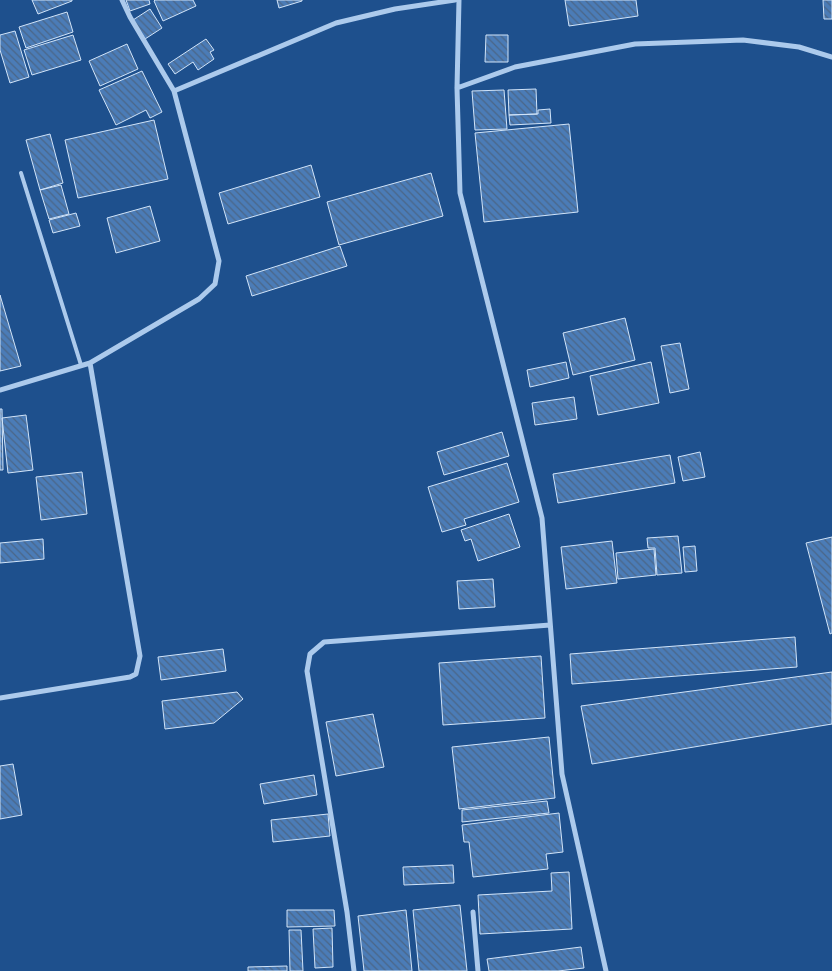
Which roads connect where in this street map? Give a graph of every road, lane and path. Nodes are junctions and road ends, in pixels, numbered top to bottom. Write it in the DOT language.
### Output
graph roads {
  1 [pos="122,0"];
  2 [pos="455,0"];
  3 [pos="459,0"];
  4 [pos="832,57"];
  5 [pos="456,88"];
  6 [pos="174,91"];
  7 [pos="21,173"];
  8 [pos="90,363"];
  9 [pos="80,365"];
  10 [pos="0,390"];
  11 [pos="550,625"];
  12 [pos="0,698"];
  13 [pos="473,912"];
  14 [pos="354,971"];
  15 [pos="478,971"];
  16 [pos="606,971"];
  1 -- 6 [label="street"];
  2 -- 6 [label="street"];
  3 -- 5 [label="street"];
  4 -- 5 [label="street"];
  5 -- 11 [label="street"];
  6 -- 8 [label="street"];
  7 -- 9 [label="lane"];
  8 -- 9 [label="street"];
  8 -- 12 [label="street"];
  9 -- 10 [label="street"];
  11 -- 14 [label="street"];
  11 -- 16 [label="street"];
  13 -- 15 [label="street"];
}
